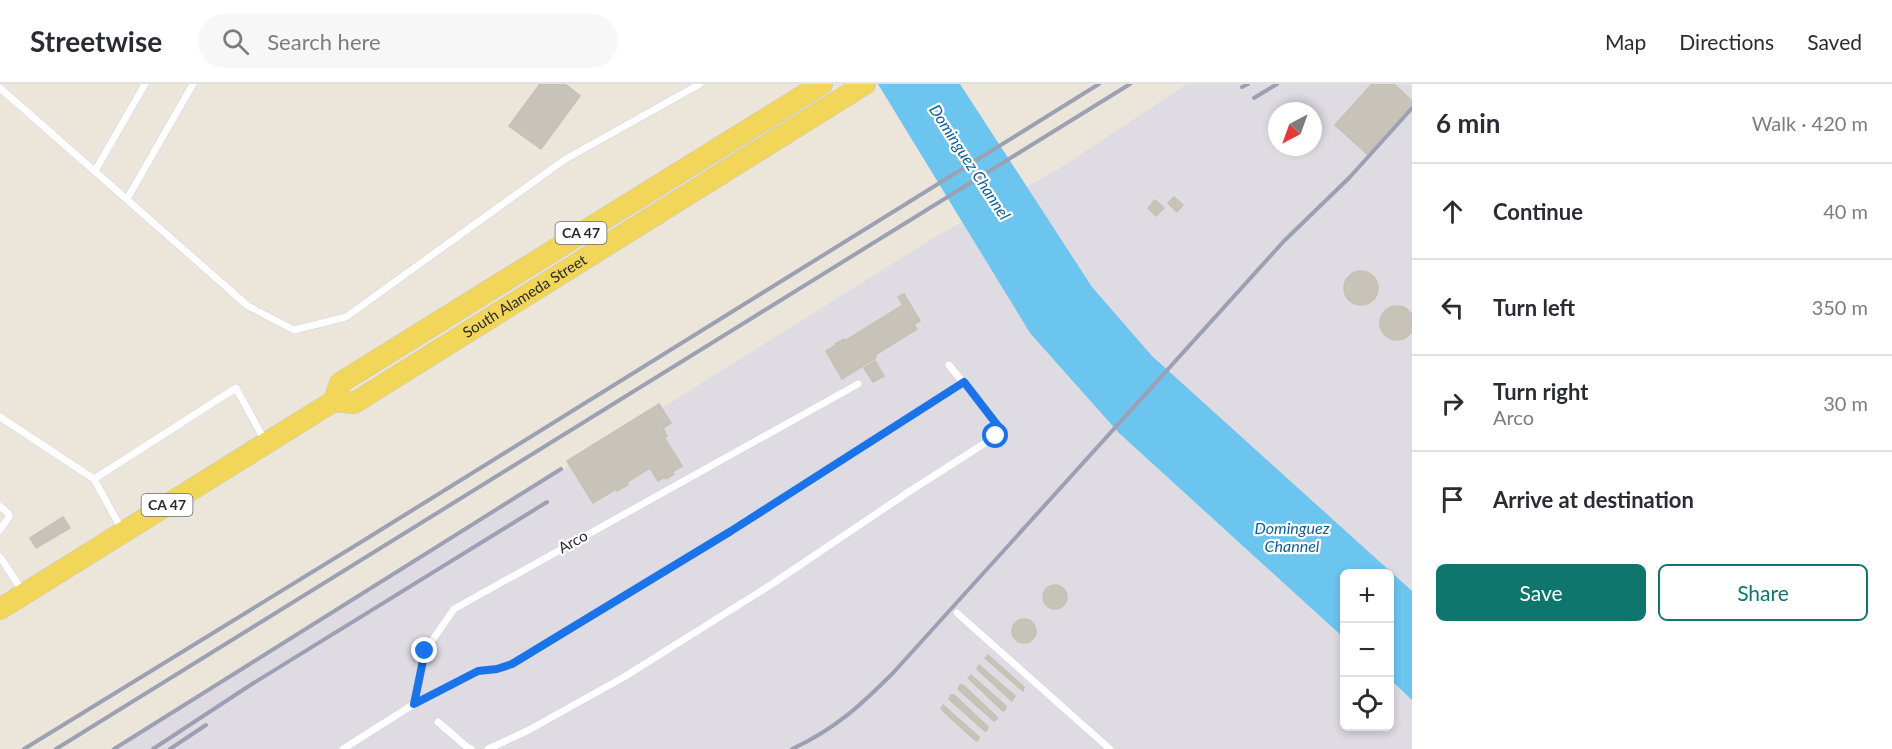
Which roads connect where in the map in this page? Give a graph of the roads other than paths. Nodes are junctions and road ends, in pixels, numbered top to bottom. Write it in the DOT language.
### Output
graph roads {
  1 [pos="145,84"];
  2 [pos="193,84"];
  3 [pos="700,84"];
  4 [pos="822,84"];
  5 [pos="860,87"];
  6 [pos="0,88"];
  7 [pos="94,171"];
  8 [pos="127,200"];
  9 [pos="949,365"];
  10 [pos="964,382"];
  11 [pos="858,384"];
  12 [pos="334,401"];
  13 [pos="0,417"];
  14 [pos="266,444"];
  15 [pos="94,479"];
  16 [pos="0,506"];
  17 [pos="0,530"];
  18 [pos="124,532"];
  19 [pos="0,557"];
  20 [pos="24,594"];
  21 [pos="0,609"];
  22 [pos="957,613"];
  23 [pos="414,704"];
  24 [pos="438,722"];
  25 [pos="343,749"];
  26 [pos="471,749"];
  27 [pos="488,749"];
  28 [pos="1110,749"];
  1 -- 7 [label="lane"];
  2 -- 8 [label="lane"];
  3 -- 8 [label="lane"];
  4 -- 12 [label="main road, South Alameda Street / CA 47"];
  5 -- 12 [label="main road, South Alameda Street / CA 47"];
  6 -- 7 [label="lane"];
  7 -- 8 [label="lane"];
  9 -- 10 [label="lane"];
  10 -- 23 [label="lane"];
  10 -- 27 [label="lane"];
  11 -- 23 [label="lane, Arco"];
  12 -- 14 [label="main road, South Alameda Street / CA 47"];
  13 -- 15 [label="lane"];
  14 -- 15 [label="lane"];
  14 -- 18 [label="main road, South Alameda Street / CA 47"];
  15 -- 18 [label="lane"];
  16 -- 17 [label="lane"];
  18 -- 20 [label="main road, South Alameda Street / CA 47"];
  19 -- 20 [label="lane"];
  20 -- 21 [label="main road, South Alameda Street / CA 47"];
  22 -- 28 [label="lane"];
  23 -- 25 [label="lane"];
  24 -- 26 [label="lane"];
}
